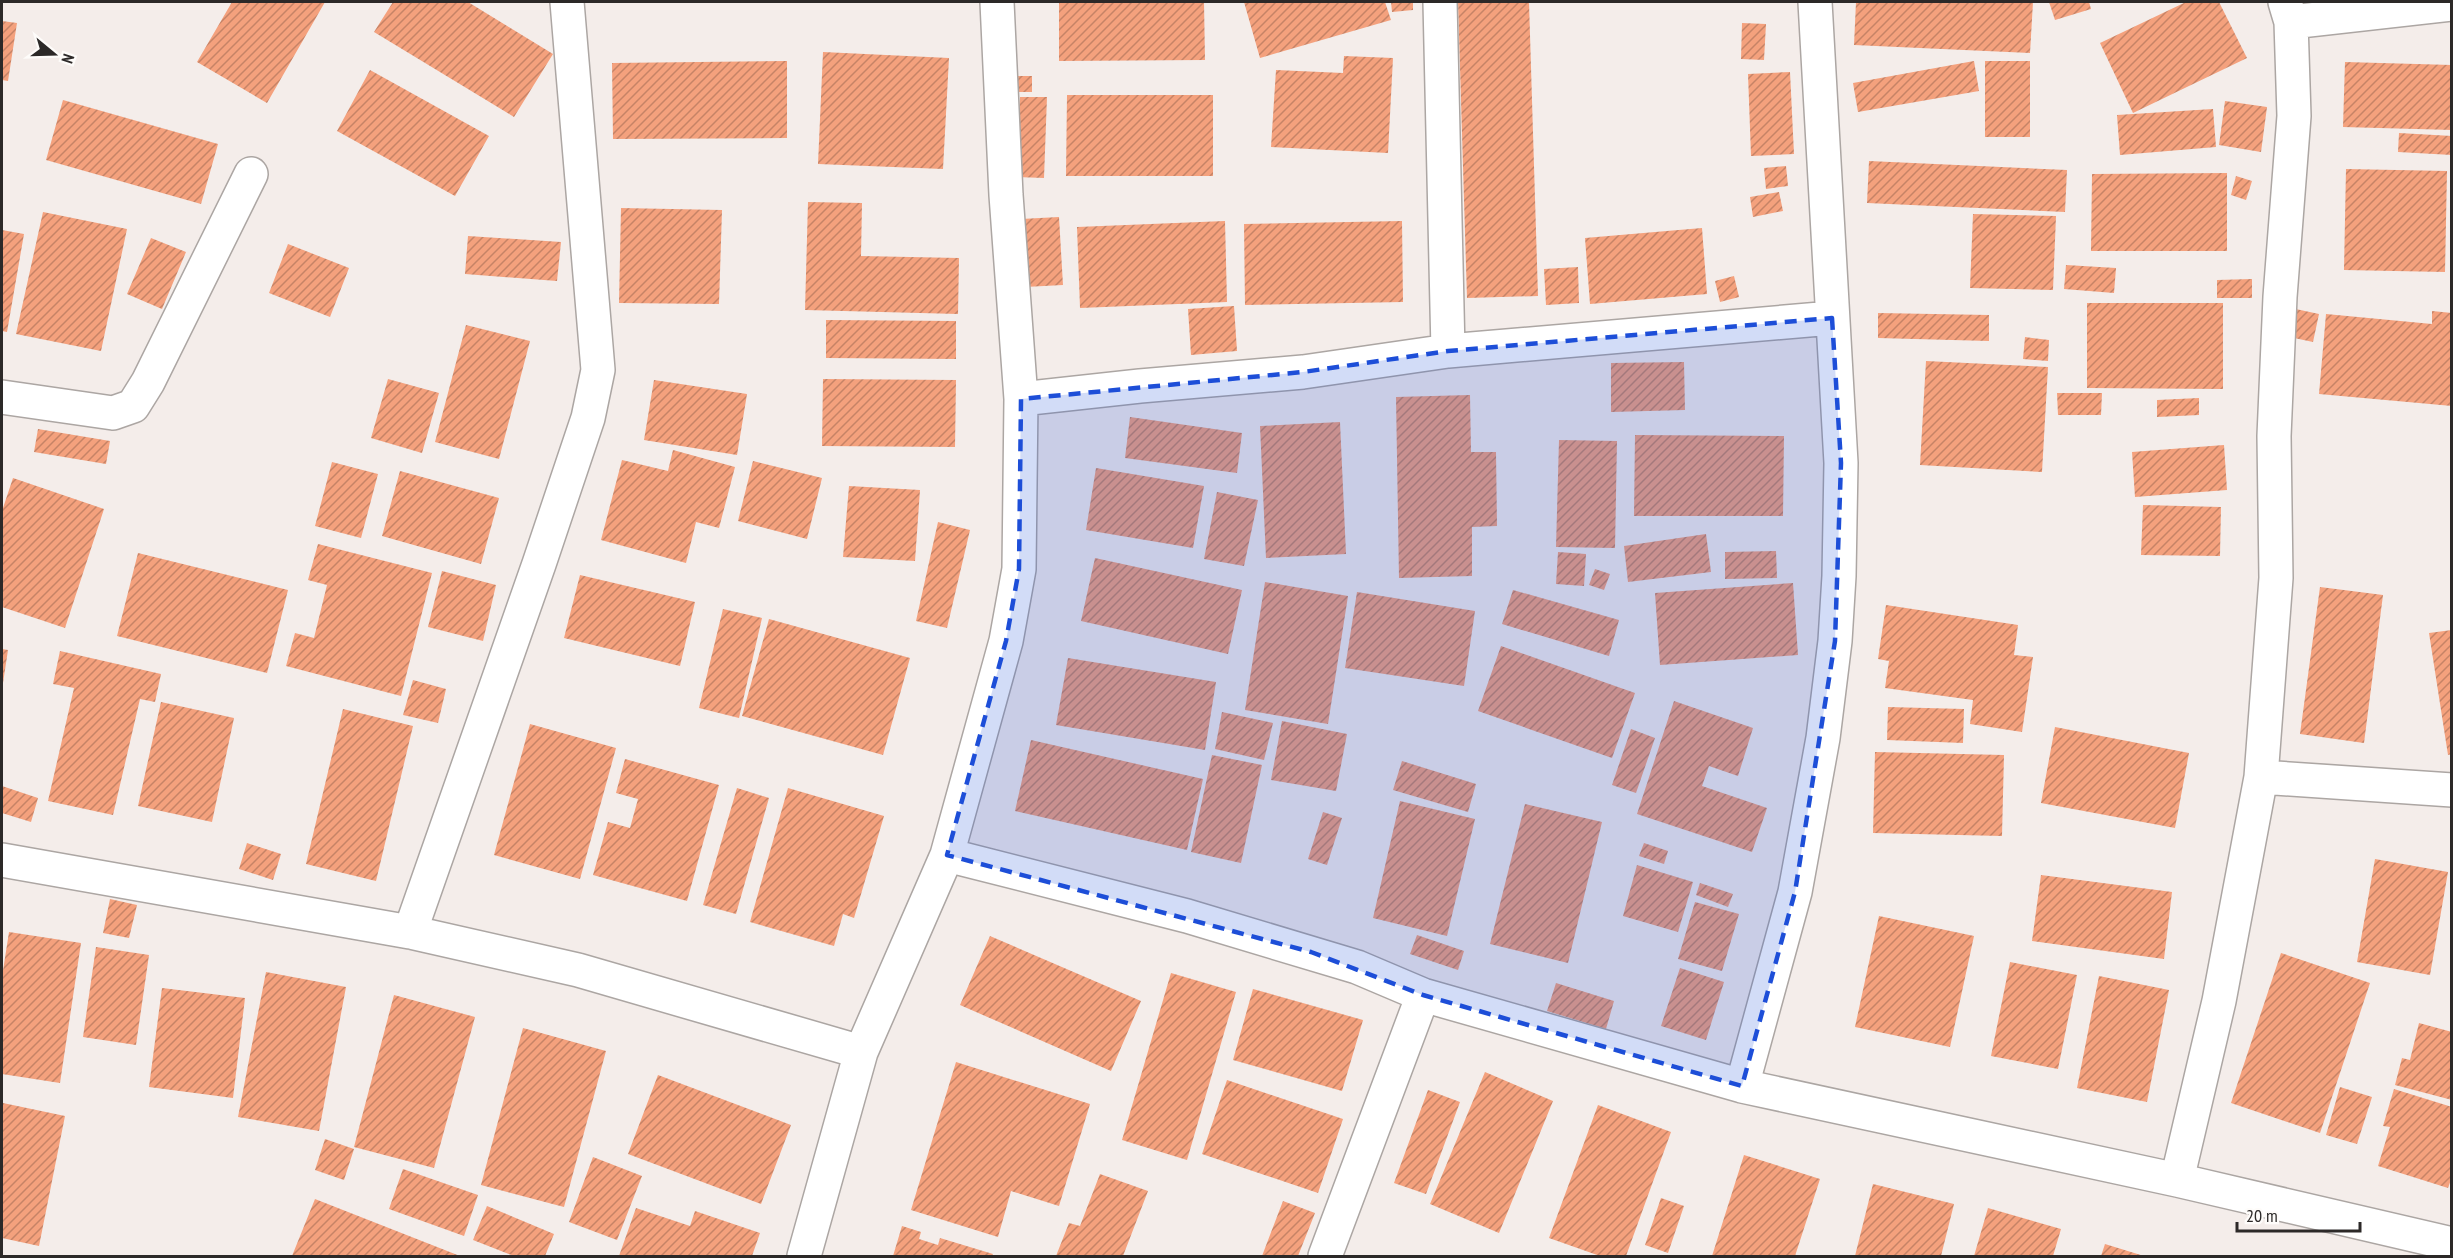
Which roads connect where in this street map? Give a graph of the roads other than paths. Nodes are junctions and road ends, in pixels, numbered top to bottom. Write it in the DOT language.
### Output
graph roads {
  1 [pos="567,2"];
  2 [pos="997,2"];
  3 [pos="1440,2"];
  4 [pos="1815,2"];
  5 [pos="2451,4"];
  6 [pos="2288,12"];
  7 [pos="251,174"];
  8 [pos="1832,318"];
  9 [pos="1448,351"];
  10 [pos="2,397"];
  11 [pos="1022,399"];
  12 [pos="2260,777"];
  13 [pos="2451,790"];
  14 [pos="947,855"];
  15 [pos="2,860"];
  16 [pos="410,932"];
  17 [pos="1423,995"];
  18 [pos="861,1052"];
  19 [pos="1743,1086"];
  20 [pos="2177,1180"];
  21 [pos="2451,1244"];
  22 [pos="804,1257"];
  23 [pos="1326,1257"];
  1 -- 16 [label="street"];
  2 -- 11 [label="street"];
  3 -- 9 [label="street"];
  4 -- 8 [label="street"];
  5 -- 6 [label="street"];
  6 -- 12 [label="street"];
  7 -- 10 [label="street"];
  8 -- 9 [label="street"];
  8 -- 19 [label="street"];
  9 -- 11 [label="street"];
  11 -- 14 [label="street"];
  12 -- 13 [label="street"];
  12 -- 20 [label="street"];
  14 -- 17 [label="street"];
  14 -- 18 [label="street"];
  15 -- 16 [label="street"];
  16 -- 18 [label="street"];
  17 -- 19 [label="street"];
  17 -- 23 [label="street"];
  18 -- 22 [label="street"];
  19 -- 20 [label="street"];
  20 -- 21 [label="street"];
}
